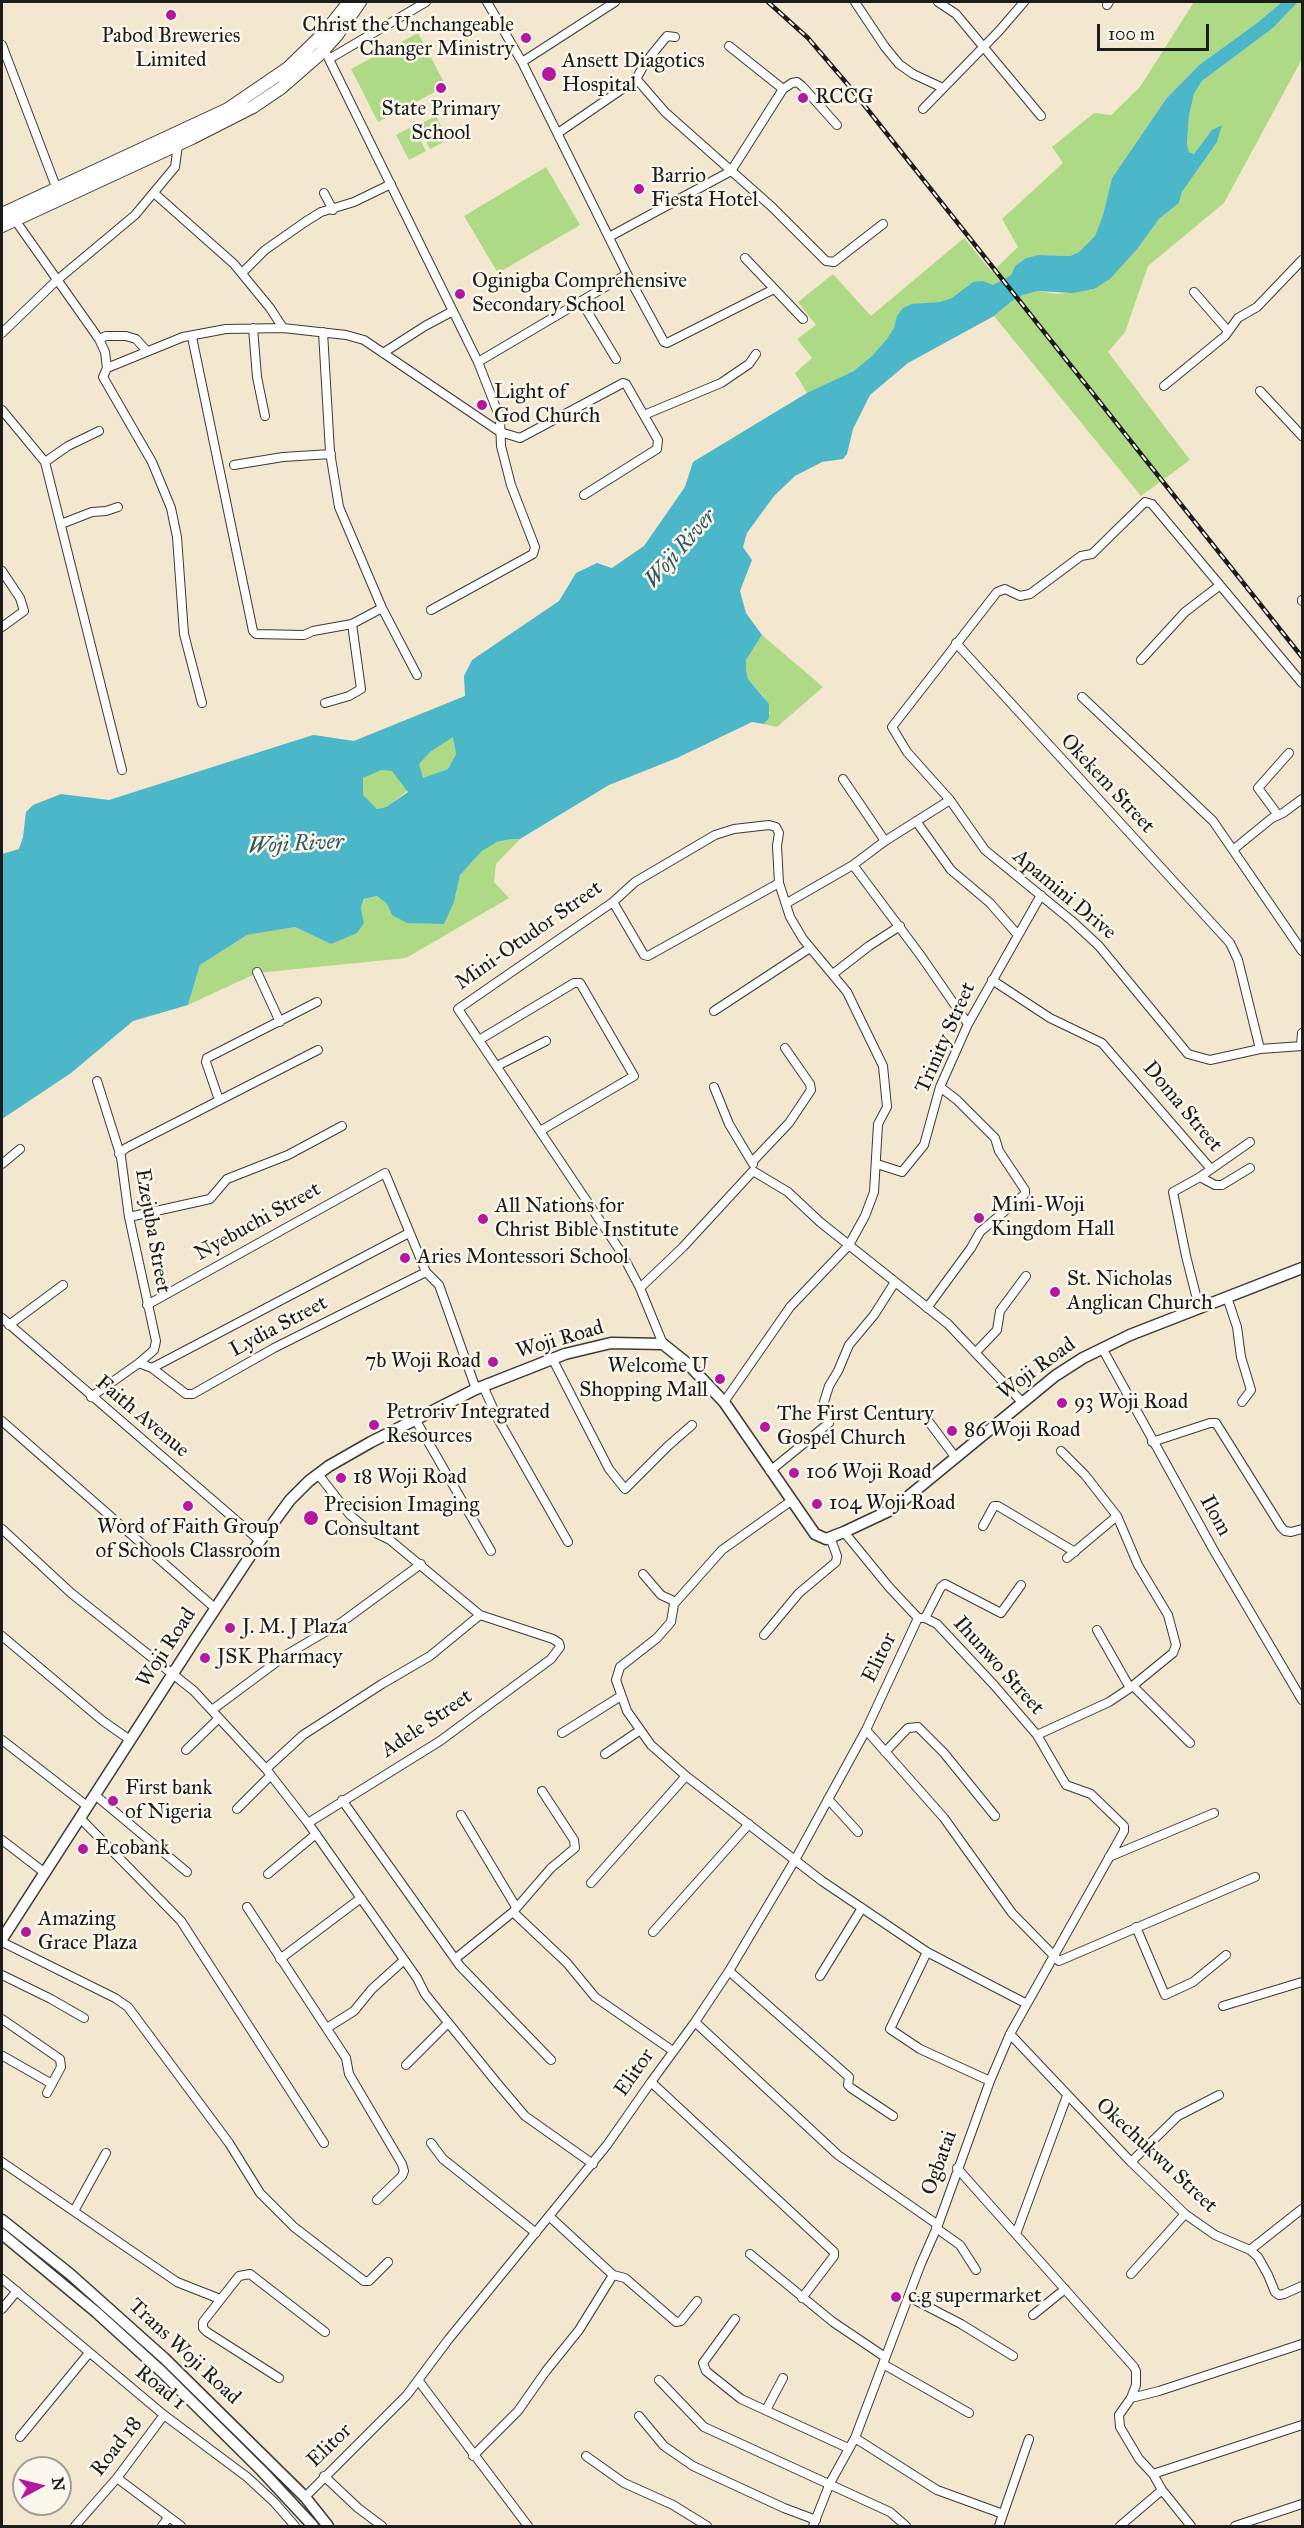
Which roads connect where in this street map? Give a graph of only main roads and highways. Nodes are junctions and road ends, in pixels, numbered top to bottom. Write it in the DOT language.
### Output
graph roads {
  1 [pos="349,2"];
  2 [pos="360,2"];
  3 [pos="58,194"];
  4 [pos="2,214"];
  5 [pos="2,226"];
  6 [pos="1302,1268"];
  7 [pos="2,1940"];
  8 [pos="2,2220"];
  9 [pos="2,2234"];
  10 [pos="313,2526"];
  11 [pos="328,2526"];
  1 -- 3 [label="main road"];
  2 -- 3 [label="main road"];
  3 -- 4 [label="main road"];
  3 -- 5 [label="main road"];
  6 -- 7 [label="main road, Woji Road"];
  8 -- 11 [label="main road, Trans Woji Road"];
  9 -- 10 [label="main road, Trans Woji Road"];
}
